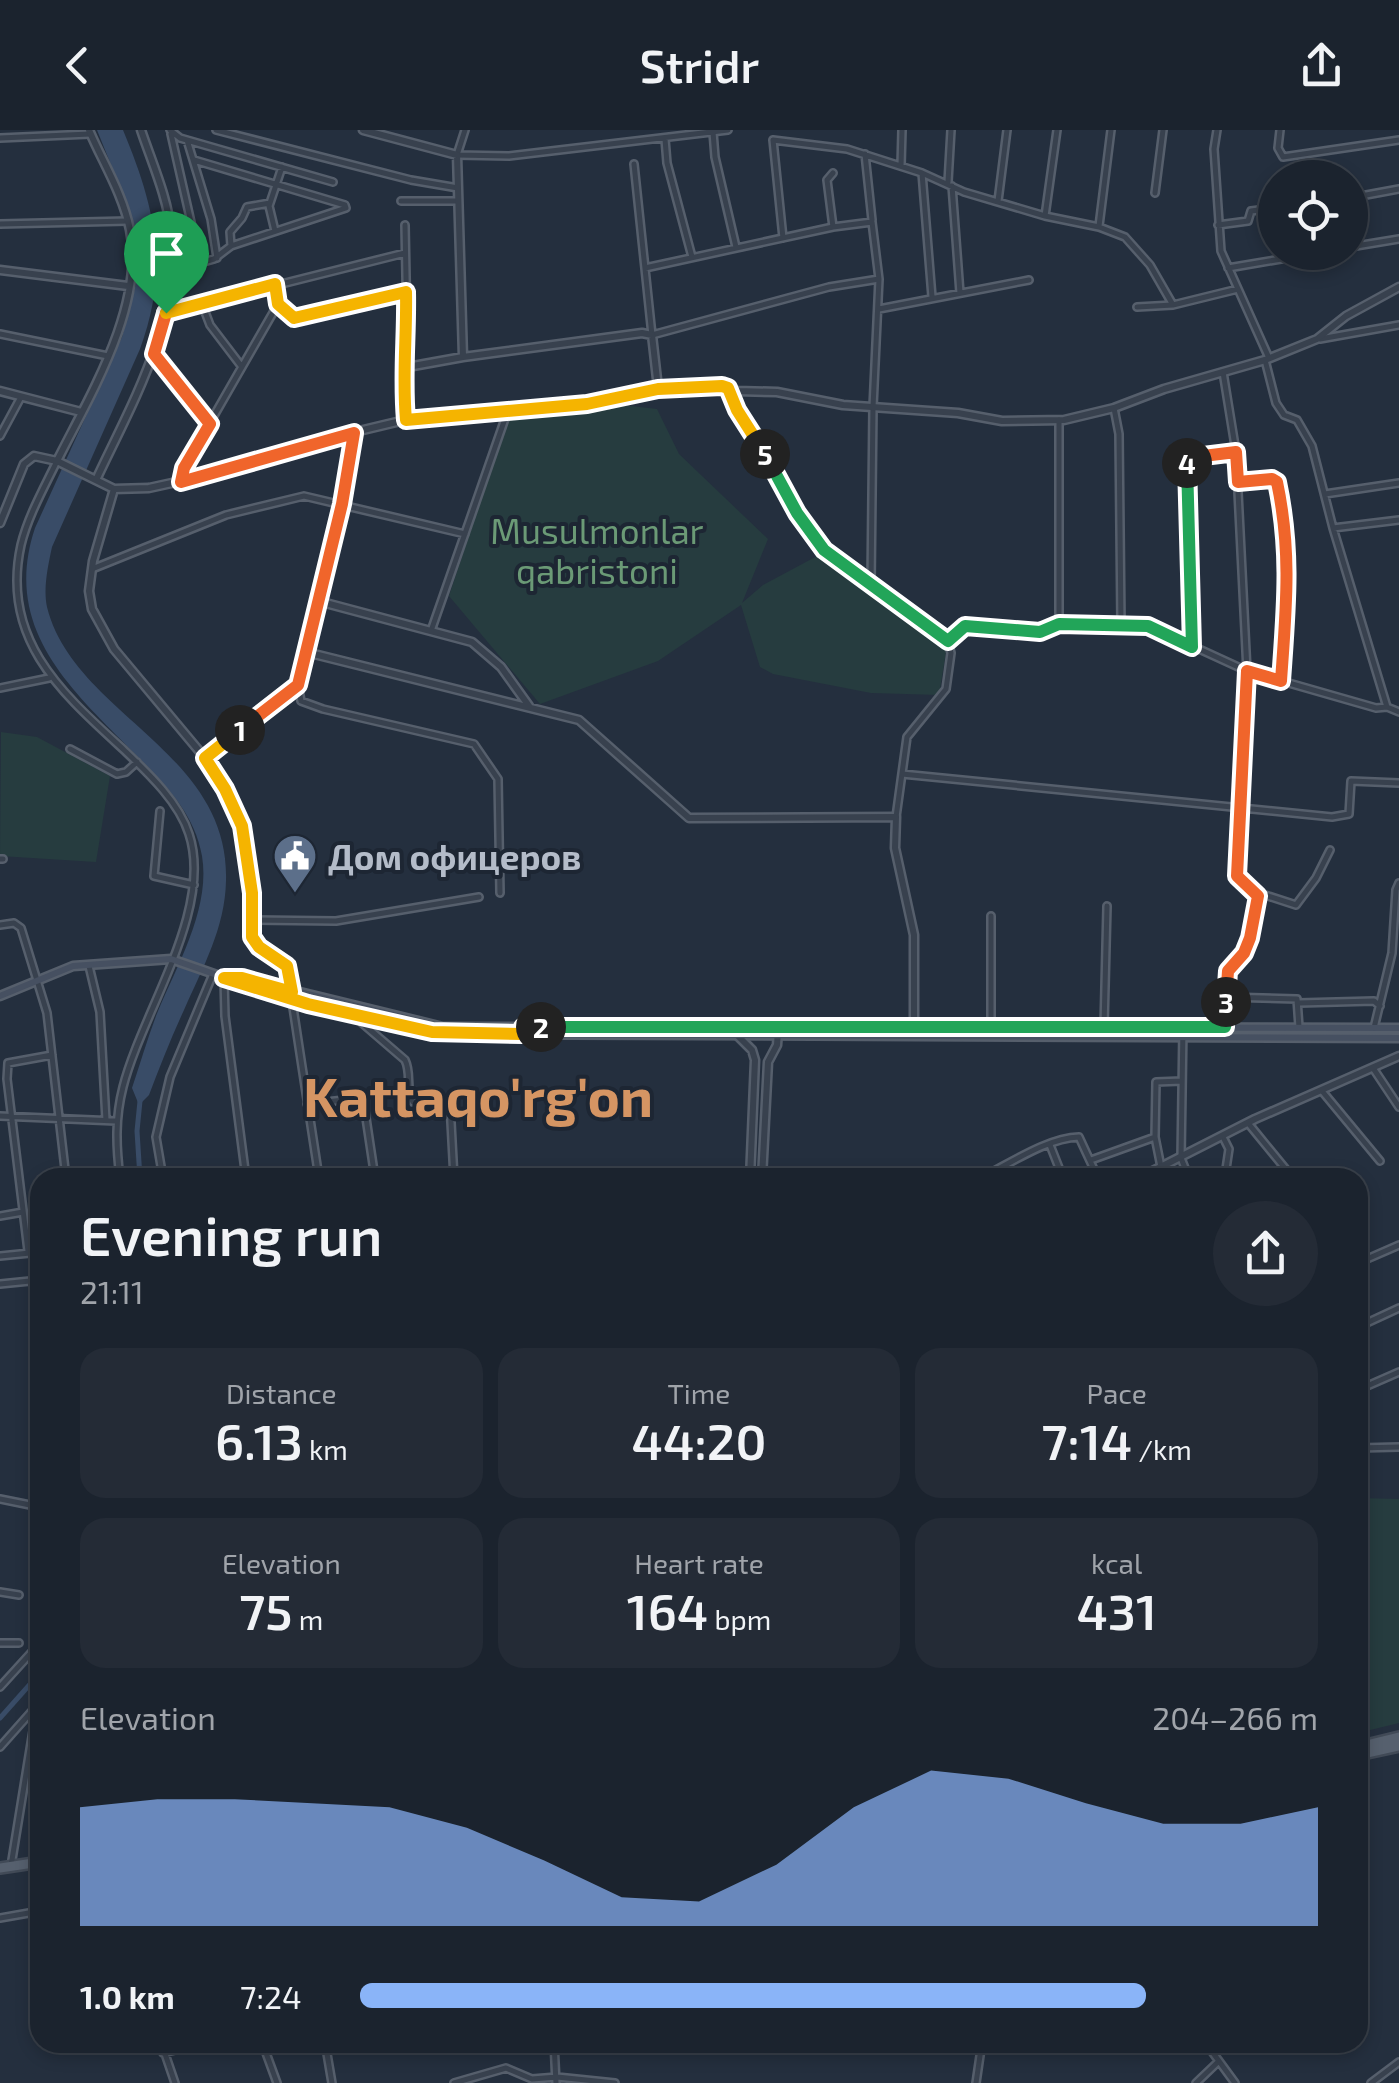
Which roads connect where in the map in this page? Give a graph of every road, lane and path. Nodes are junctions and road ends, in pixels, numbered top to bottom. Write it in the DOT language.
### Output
graph roads {
  1 [pos="141,130"];
  2 [pos="216,130"];
  3 [pos="362,130"];
  4 [pos="464,130"];
  5 [pos="672,130"];
  6 [pos="728,130"];
  7 [pos="902,130"];
  8 [pos="950,130"];
  9 [pos="1006,130"];
  10 [pos="1057,130"];
  11 [pos="1111,130"];
  12 [pos="1164,130"];
  13 [pos="1217,130"];
  14 [pos="1280,130"];
  15 [pos="90,132"];
  16 [pos="170,132"];
  17 [pos="713,132"];
  18 [pos="253,133"];
  19 [pos="0,138"];
  20 [pos="668,139"];
  21 [pos="187,140"];
  22 [pos="1399,140"];
  23 [pos="864,154"];
  24 [pos="457,155"];
  25 [pos="194,160"];
  26 [pos="634,164"];
  27 [pos="901,166"];
  28 [pos="282,167"];
  29 [pos="833,172"];
  30 [pos="922,173"];
  31 [pos="332,182"];
  32 [pos="430,183"];
  33 [pos="276,184"];
  34 [pos="950,184"];
  35 [pos="458,188"];
  36 [pos="1399,188"];
  37 [pos="1155,193"];
  38 [pos="1368,194"];
  39 [pos="430,201"];
  40 [pos="458,201"];
  41 [pos="998,201"];
  42 [pos="401,202"];
  43 [pos="270,203"];
  44 [pos="1258,211"];
  45 [pos="1046,216"];
  46 [pos="128,221"];
  47 [pos="872,222"];
  48 [pos="0,224"];
  49 [pos="404,225"];
  50 [pos="1218,225"];
  51 [pos="1099,226"];
  52 [pos="833,227"];
  53 [pos="275,232"];
  54 [pos="783,238"];
  55 [pos="1399,239"];
  56 [pos="1368,244"];
  57 [pos="230,246"];
  58 [pos="736,248"];
  59 [pos="405,252"];
  60 [pos="692,257"];
  61 [pos="217,258"];
  62 [pos="200,262"];
  63 [pos="1258,263"];
  64 [pos="645,268"];
  65 [pos="1228,268"];
  66 [pos="0,270"];
  67 [pos="172,271"];
  68 [pos="880,278"];
  69 [pos="1029,280"];
  70 [pos="275,284"];
  71 [pos="128,286"];
  72 [pos="1399,287"];
  73 [pos="1238,289"];
  74 [pos="406,292"];
  75 [pos="960,292"];
  76 [pos="932,297"];
  77 [pos="202,304"];
  78 [pos="278,304"];
  79 [pos="1173,305"];
  80 [pos="1137,307"];
  81 [pos="879,308"];
  82 [pos="166,313"];
  83 [pos="1399,324"];
  84 [pos="0,334"];
  85 [pos="652,335"];
  86 [pos="1317,340"];
  87 [pos="154,354"];
  88 [pos="108,356"];
  89 [pos="463,356"];
  90 [pos="1267,359"];
  91 [pos="242,367"];
  92 [pos="402,368"];
  93 [pos="1224,372"];
  94 [pos="728,388"];
  95 [pos="658,389"];
  96 [pos="0,391"];
  97 [pos="21,397"];
  98 [pos="873,407"];
  99 [pos="1114,408"];
  100 [pos="81,412"];
  101 [pos="507,413"];
  102 [pos="406,420"];
  103 [pos="1059,420"];
  104 [pos="210,424"];
  105 [pos="354,433"];
  106 [pos="0,436"];
  107 [pos="1236,452"];
  108 [pos="59,462"];
  109 [pos="93,478"];
  110 [pos="181,482"];
  111 [pos="1238,482"];
  112 [pos="1399,482"];
  113 [pos="114,489"];
  114 [pos="1325,494"];
  115 [pos="342,504"];
  116 [pos="1399,520"];
  117 [pos="0,523"];
  118 [pos="1334,528"];
  119 [pos="465,534"];
  120 [pos="92,570"];
  121 [pos="871,584"];
  122 [pos="318,601"];
  123 [pos="1059,624"];
  124 [pos="1121,624"];
  125 [pos="432,631"];
  126 [pos="948,641"];
  127 [pos="1192,647"];
  128 [pos="306,652"];
  129 [pos="1247,671"];
  130 [pos="50,678"];
  131 [pos="1281,681"];
  132 [pos="298,685"];
  133 [pos="0,688"];
  134 [pos="529,707"];
  135 [pos="1387,707"];
  136 [pos="1399,712"];
  137 [pos="70,749"];
  138 [pos="205,758"];
  139 [pos="137,762"];
  140 [pos="902,774"];
  141 [pos="1399,783"];
  142 [pos="1239,808"];
  143 [pos="160,811"];
  144 [pos="896,817"];
  145 [pos="1330,850"];
  146 [pos="1399,884"];
  147 [pos="194,885"];
  148 [pos="500,892"];
  149 [pos="1258,896"];
  150 [pos="479,897"];
  151 [pos="1107,906"];
  152 [pos="991,916"];
  153 [pos="251,920"];
  154 [pos="0,925"];
  155 [pos="173,960"];
  156 [pos="87,963"];
  157 [pos="210,973"];
  158 [pos="224,978"];
  159 [pos="35,982"];
  160 [pos="0,996"];
  161 [pos="292,996"];
  162 [pos="1226,997"];
  163 [pos="1299,1002"];
  164 [pos="1380,1006"];
  165 [pos="360,1016"];
  166 [pos="778,1026"];
  167 [pos="914,1026"];
  168 [pos="991,1026"];
  169 [pos="1104,1027"];
  170 [pos="1225,1027"];
  171 [pos="1300,1027"];
  172 [pos="1374,1028"];
  173 [pos="1399,1028"];
  174 [pos="523,1031"];
  175 [pos="1183,1032"];
  176 [pos="736,1035"];
  177 [pos="778,1036"];
  178 [pos="914,1036"];
  179 [pos="1399,1038"];
  180 [pos="52,1055"];
  181 [pos="1399,1056"];
  182 [pos="1373,1068"];
  183 [pos="1182,1081"];
  184 [pos="1322,1091"];
  185 [pos="306,1104"];
  186 [pos="1399,1107"];
  187 [pos="0,1116"];
  188 [pos="13,1116"];
  189 [pos="60,1118"];
  190 [pos="106,1120"];
  191 [pos="116,1121"];
  192 [pos="1248,1123"];
  193 [pos="1155,1136"];
  194 [pos="1223,1137"];
  195 [pos="1050,1145"];
  196 [pos="1182,1158"];
  197 [pos="1091,1160"];
  198 [pos="1380,1161"];
  199 [pos="1162,1167"];
  200 [pos="65,1168"];
  201 [pos="119,1168"];
  202 [pos="161,1168"];
  203 [pos="245,1168"];
  204 [pos="316,1168"];
  205 [pos="374,1168"];
  206 [pos="453,1168"];
  207 [pos="751,1168"];
  208 [pos="763,1168"];
  209 [pos="1002,1168"];
  210 [pos="1059,1168"];
  211 [pos="1094,1168"];
  212 [pos="1186,1168"];
  213 [pos="1226,1168"];
  214 [pos="1285,1168"];
  215 [pos="23,1212"];
  216 [pos="0,1216"];
  217 [pos="1399,1245"];
  218 [pos="28,1251"];
  219 [pos="0,1256"];
  220 [pos="1368,1260"];
  221 [pos="30,1281"];
  222 [pos="0,1284"];
  223 [pos="1399,1308"];
  224 [pos="1368,1322"];
  225 [pos="1399,1372"];
  226 [pos="1368,1386"];
  227 [pos="1399,1447"];
  228 [pos="1368,1448"];
  229 [pos="0,1500"];
  230 [pos="30,1505"];
  231 [pos="0,1592"];
  232 [pos="19,1595"];
  233 [pos="0,1643"];
  234 [pos="18,1644"];
  235 [pos="30,1654"];
  236 [pos="0,1687"];
  237 [pos="30,1713"];
  238 [pos="1399,1737"];
  239 [pos="30,1745"];
  240 [pos="1368,1745"];
  241 [pos="1399,1746"];
  242 [pos="0,1747"];
  243 [pos="1368,1754"];
  244 [pos="6,1868"];
  245 [pos="30,1913"];
  246 [pos="0,1918"];
  247 [pos="163,2053"];
  248 [pos="266,2053"];
  249 [pos="327,2053"];
  250 [pos="555,2053"];
  251 [pos="980,2053"];
  252 [pos="1212,2053"];
  253 [pos="1218,2061"];
  254 [pos="1399,2062"];
  255 [pos="557,2080"];
  256 [pos="175,2083"];
  257 [pos="278,2083"];
  258 [pos="332,2083"];
  259 [pos="454,2083"];
  260 [pos="616,2083"];
  261 [pos="976,2083"];
  262 [pos="1196,2083"];
  263 [pos="1235,2083"];
  264 [pos="1372,2083"];
  1 -- 67 [label="street"];
  2 -- 18 [label="street"];
  3 -- 24 [label="street"];
  4 -- 24 [label="street"];
  5 -- 20 [label="street"];
  6 -- 17 [label="street"];
  7 -- 27 [label="street"];
  8 -- 34 [label="street"];
  9 -- 41 [label="street"];
  10 -- 45 [label="street"];
  11 -- 51 [label="street"];
  12 -- 37 [label="street"];
  13 -- 50 [label="street"];
  14 -- 22 [label="street"];
  15 -- 19 [label="street"];
  15 -- 46 [label="street"];
  16 -- 21 [label="street"];
  16 -- 62 [label="street"];
  17 -- 20 [label="street"];
  17 -- 58 [label="street"];
  18 -- 32 [label="street"];
  20 -- 24 [label="street"];
  20 -- 60 [label="street"];
  21 -- 25 [label="street"];
  21 -- 28 [label="street"];
  23 -- 27 [label="street"];
  23 -- 47 [label="street"];
  23 -- 54 [label="street"];
  24 -- 35 [label="street"];
  25 -- 33 [label="street"];
  25 -- 61 [label="street"];
  26 -- 64 [label="street"];
  27 -- 30 [label="street"];
  28 -- 31 [label="street"];
  28 -- 33 [label="street"];
  29 -- 52 [label="street"];
  30 -- 34 [label="street"];
  30 -- 76 [label="street"];
  32 -- 35 [label="street"];
  32 -- 39 [label="street"];
  33 -- 43 [label="street"];
  33 -- 53 [label="street"];
  34 -- 41 [label="street"];
  34 -- 75 [label="street"];
  35 -- 40 [label="street"];
  36 -- 38 [label="street"];
  39 -- 40 [label="street"];
  39 -- 42 [label="street"];
  40 -- 89 [label="street"];
  41 -- 45 [label="street"];
  43 -- 53 [label="street"];
  43 -- 57 [label="street"];
  44 -- 50 [label="street"];
  45 -- 51 [label="street"];
  46 -- 48 [label="street"];
  46 -- 71 [label="street"];
  47 -- 52 [label="street"];
  47 -- 68 [label="street"];
  49 -- 59 [label="street"];
  50 -- 65 [label="street"];
  51 -- 79 [label="street"];
  52 -- 54 [label="street"];
  53 -- 57 [label="street"];
  54 -- 58 [label="street"];
  55 -- 56 [label="street"];
  57 -- 61 [label="street"];
  58 -- 60 [label="street"];
  59 -- 70 [label="street"];
  59 -- 74 [label="street"];
  60 -- 64 [label="street"];
  61 -- 62 [label="street"];
  62 -- 67 [label="street"];
  63 -- 65 [label="street"];
  64 -- 85 [label="street"];
  65 -- 73 [label="street"];
  66 -- 71 [label="street"];
  67 -- 82 [label="street"];
  68 -- 81 [label="street"];
  68 -- 85 [label="street"];
  69 -- 75 [label="street"];
  70 -- 77 [label="street"];
  70 -- 78 [label="street"];
  71 -- 88 [label="street"];
  72 -- 86 [label="street"];
  73 -- 79 [label="street"];
  73 -- 90 [label="street"];
  74 -- 78 [label="street"];
  74 -- 92 [label="street"];
  75 -- 76 [label="street"];
  76 -- 81 [label="street"];
  77 -- 82 [label="street"];
  77 -- 91 [label="street"];
  78 -- 91 [label="street"];
  79 -- 80 [label="street"];
  81 -- 98 [label="street"];
  82 -- 87 [label="street"];
  83 -- 86 [label="street"];
  84 -- 88 [label="street"];
  85 -- 89 [label="street"];
  85 -- 95 [label="street"];
  86 -- 90 [label="street"];
  87 -- 104 [label="street"];
  87 -- 109 [label="street"];
  88 -- 100 [label="street"];
  89 -- 92 [label="street"];
  90 -- 93 [label="street"];
  90 -- 114 [label="street"];
  91 -- 104 [label="street"];
  92 -- 102 [label="street"];
  93 -- 99 [label="street"];
  93 -- 107 [label="street"];
  94 -- 95 [label="street"];
  94 -- 98 [label="street"];
  94 -- 121 [label="street"];
  95 -- 101 [label="street"];
  96 -- 97 [label="street"];
  97 -- 100 [label="street"];
  97 -- 106 [label="street"];
  98 -- 103 [label="street"];
  98 -- 121 [label="street"];
  99 -- 103 [label="street"];
  99 -- 124 [label="street"];
  100 -- 108 [label="street"];
  101 -- 102 [label="street"];
  101 -- 119 [label="street"];
  102 -- 105 [label="street"];
  103 -- 123 [label="street"];
  104 -- 110 [label="street"];
  105 -- 110 [label="street"];
  105 -- 115 [label="street"];
  107 -- 111 [label="street"];
  107 -- 127 [label="street"];
  108 -- 109 [label="street"];
  108 -- 117 [label="street"];
  108 -- 130 [label="street"];
  109 -- 113 [label="street"];
  110 -- 113 [label="street"];
  111 -- 129 [label="street"];
  111 -- 131 [label="street"];
  112 -- 114 [label="street"];
  113 -- 120 [label="street"];
  114 -- 118 [label="street"];
  115 -- 119 [label="street"];
  115 -- 120 [label="street"];
  115 -- 122 [label="street"];
  116 -- 118 [label="street"];
  118 -- 135 [label="street"];
  119 -- 125 [label="street"];
  120 -- 138 [label="street"];
  121 -- 126 [label="street"];
  122 -- 125 [label="street"];
  122 -- 128 [label="street"];
  123 -- 124 [label="street"];
  123 -- 126 [label="street"];
  124 -- 127 [label="street"];
  125 -- 134 [label="street"];
  126 -- 140 [label="street"];
  127 -- 129 [label="street"];
  128 -- 132 [label="street"];
  128 -- 134 [label="street"];
  129 -- 131 [label="street"];
  129 -- 142 [label="street"];
  130 -- 133 [label="street"];
  130 -- 139 [label="street"];
  131 -- 135 [label="street"];
  132 -- 138 [label="street"];
  132 -- 148 [label="street"];
  134 -- 144 [label="street"];
  135 -- 136 [label="street"];
  137 -- 139 [label="street"];
  138 -- 153 [label="street"];
  139 -- 147 [label="street"];
  140 -- 142 [label="street"];
  140 -- 144 [label="street"];
  141 -- 142 [label="street"];
  142 -- 149 [label="street"];
  143 -- 147 [label="street"];
  144 -- 167 [label="street"];
  145 -- 149 [label="street"];
  146 -- 164 [label="street"];
  147 -- 155 [label="street"];
  149 -- 162 [label="street"];
  150 -- 153 [label="street"];
  151 -- 169 [label="street"];
  152 -- 168 [label="street"];
  153 -- 161 [label="street"];
  154 -- 159 [label="street"];
  155 -- 156 [label="main road"];
  155 -- 157 [label="main road"];
  155 -- 191 [label="street"];
  156 -- 159 [label="main road"];
  156 -- 190 [label="street"];
  157 -- 158 [label="main road"];
  157 -- 202 [label="street"];
  158 -- 161 [label="main road"];
  158 -- 203 [label="street"];
  159 -- 160 [label="main road"];
  159 -- 180 [label="street"];
  161 -- 165 [label="main road"];
  161 -- 174 [label="main road"];
  161 -- 185 [label="street"];
  162 -- 163 [label="street"];
  162 -- 170 [label="street"];
  163 -- 164 [label="street"];
  163 -- 171 [label="street"];
  164 -- 172 [label="street"];
  165 -- 174 [label="main road"];
  165 -- 206 [label="street"];
  166 -- 167 [label="main road"];
  166 -- 174 [label="main road"];
  166 -- 177 [label="street"];
  167 -- 168 [label="main road"];
  167 -- 178 [label="street"];
  168 -- 169 [label="main road"];
  169 -- 175 [label="main road"];
  170 -- 171 [label="main road"];
  170 -- 175 [label="main road"];
  171 -- 172 [label="main road"];
  172 -- 173 [label="main road"];
  174 -- 176 [label="main road"];
  175 -- 178 [label="main road"];
  175 -- 179 [label="main road"];
  175 -- 183 [label="street"];
  176 -- 177 [label="main road"];
  176 -- 207 [label="street"];
  177 -- 178 [label="main road"];
  177 -- 208 [label="street"];
  180 -- 188 [label="street"];
  180 -- 189 [label="street"];
  181 -- 182 [label="street"];
  182 -- 184 [label="street"];
  182 -- 186 [label="street"];
  183 -- 193 [label="street"];
  183 -- 196 [label="street"];
  184 -- 192 [label="street"];
  184 -- 198 [label="street"];
  185 -- 204 [label="street"];
  185 -- 205 [label="street"];
  187 -- 188 [label="street"];
  188 -- 189 [label="street"];
  188 -- 215 [label="street"];
  189 -- 190 [label="street"];
  189 -- 200 [label="street"];
  190 -- 191 [label="street"];
  191 -- 201 [label="street"];
  192 -- 194 [label="street"];
  192 -- 214 [label="street"];
  193 -- 197 [label="street"];
  193 -- 199 [label="street"];
  194 -- 196 [label="street"];
  194 -- 213 [label="street"];
  195 -- 197 [label="street"];
  195 -- 209 [label="street"];
  195 -- 210 [label="street"];
  196 -- 199 [label="street"];
  196 -- 212 [label="street"];
  197 -- 211 [label="street"];
  215 -- 216 [label="street"];
  215 -- 218 [label="street"];
  217 -- 220 [label="street"];
  218 -- 219 [label="street"];
  221 -- 222 [label="street"];
  223 -- 224 [label="street"];
  225 -- 226 [label="street"];
  227 -- 228 [label="street"];
  229 -- 230 [label="street"];
  231 -- 232 [label="street"];
  233 -- 234 [label="street"];
  235 -- 236 [label="street"];
  237 -- 242 [label="street"];
  238 -- 240 [label="main road"];
  239 -- 244 [label="street"];
  241 -- 243 [label="main road"];
  245 -- 246 [label="street"];
  247 -- 256 [label="street"];
  248 -- 257 [label="street"];
  249 -- 258 [label="street"];
  250 -- 255 [label="street"];
  251 -- 261 [label="street"];
  252 -- 253 [label="street"];
  253 -- 262 [label="street"];
  253 -- 263 [label="street"];
  254 -- 264 [label="street"];
  255 -- 259 [label="street"];
  255 -- 260 [label="street"];
}
